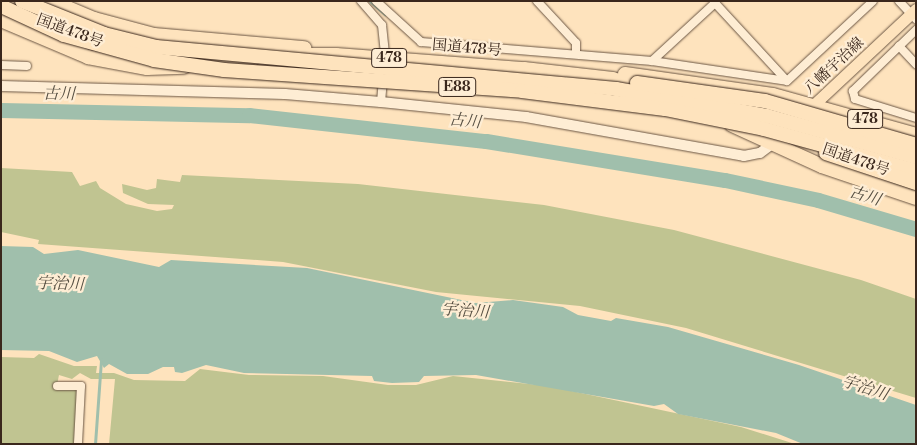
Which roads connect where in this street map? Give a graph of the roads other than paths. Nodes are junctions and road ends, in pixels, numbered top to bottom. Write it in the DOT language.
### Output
graph roads {
  1 [pos="22,1"];
  2 [pos="51,1"];
  3 [pos="360,1"];
  4 [pos="537,1"];
  5 [pos="873,1"];
  6 [pos="899,1"];
  7 [pos="379,4"];
  8 [pos="1,6"];
  9 [pos="374,14"];
  10 [pos="914,14"];
  11 [pos="1,20"];
  12 [pos="916,30"];
  13 [pos="899,46"];
  14 [pos="576,53"];
  15 [pos="386,55"];
  16 [pos="621,59"];
  17 [pos="652,61"];
  18 [pos="916,64"];
  19 [pos="1,65"];
  20 [pos="27,66"];
  21 [pos="620,74"];
  22 [pos="524,78"];
  23 [pos="786,81"];
  24 [pos="1,86"];
  25 [pos="381,102"];
  26 [pos="814,105"];
  27 [pos="916,118"];
  28 [pos="764,129"];
  29 [pos="916,135"];
  30 [pos="772,144"];
  31 [pos="916,145"];
  32 [pos="916,157"];
  33 [pos="916,171"];
  34 [pos="916,183"];
  35 [pos="916,198"];
  36 [pos="57,386"];
  37 [pos="78,444"];
  1 -- 22 [label="highway, E88, bridge"];
  2 -- 15 [label="highway, 国道478号 / 478"];
  3 -- 9 [label="street"];
  4 -- 14 [label="street"];
  5 -- 23 [label="street"];
  6 -- 10 [label="street"];
  7 -- 9 [label="street"];
  7 -- 14 [label="street"];
  8 -- 28 [label="highway, E88, bridge"];
  9 -- 15 [label="street"];
  10 -- 26 [label="main road, 八幡宇治線"];
  11 -- 15 [label="highway, 国道478号 / 478"];
  12 -- 13 [label="street"];
  13 -- 18 [label="street"];
  13 -- 27 [label="street"];
  14 -- 16 [label="street"];
  15 -- 21 [label="highway, 国道478号 / 478"];
  15 -- 25 [label="street"];
  15 -- 30 [label="highway, 国道478号 / 478"];
  16 -- 17 [label="street"];
  16 -- 21 [label="street"];
  17 -- 23 [label="street"];
  17 -- 23 [label="street"];
  19 -- 20 [label="street"];
  21 -- 26 [label="highway, 国道478号 / 478"];
  22 -- 31 [label="highway, bridge"];
  22 -- 32 [label="highway, E88, bridge"];
  24 -- 25 [label="street"];
  25 -- 30 [label="street"];
  26 -- 29 [label="highway, 国道478号 / 478"];
  26 -- 30 [label="main road, 八幡宇治線"];
  28 -- 33 [label="highway, E88, bridge"];
  28 -- 34 [label="highway, bridge"];
  30 -- 35 [label="highway, 国道478号 / 478"];
  36 -- 37 [label="street"];
}
